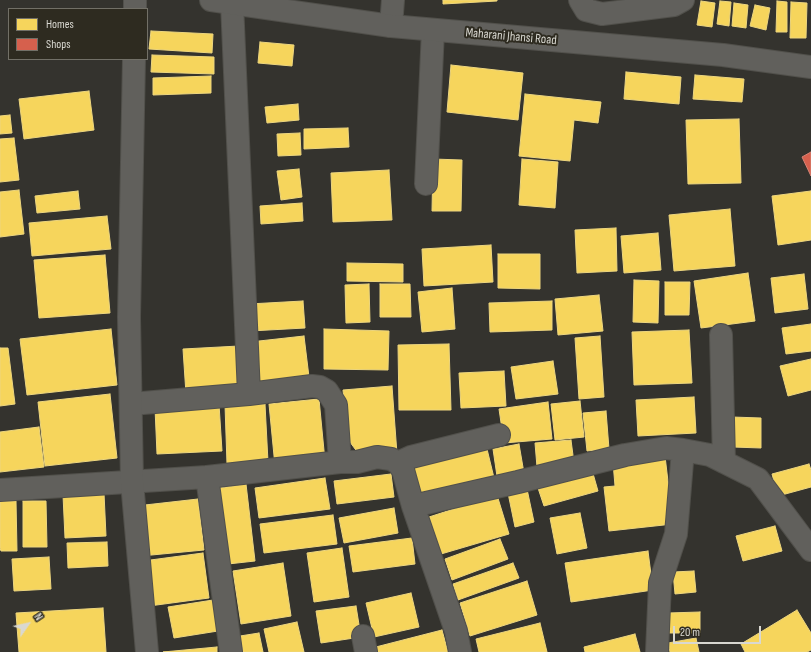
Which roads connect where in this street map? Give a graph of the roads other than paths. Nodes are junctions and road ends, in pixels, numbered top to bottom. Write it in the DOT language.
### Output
graph roads {
  1 [pos="393,0"];
  2 [pos="580,0"];
  3 [pos="683,0"];
  4 [pos="221,1"];
  5 [pos="254,3"];
  6 [pos="391,26"];
  7 [pos="433,30"];
  8 [pos="134,60"];
  9 [pos="811,67"];
  10 [pos="426,184"];
  11 [pos="721,335"];
  12 [pos="249,394"];
  13 [pos="131,404"];
  14 [pos="498,435"];
  15 [pos="683,450"];
  16 [pos="340,462"];
  17 [pos="398,462"];
  18 [pos="724,462"];
  19 [pos="208,477"];
  20 [pos="132,482"];
  21 [pos="0,490"];
  22 [pos="413,506"];
  23 [pos="811,550"];
  24 [pos="147,652"];
  25 [pos="230,652"];
  26 [pos="460,652"];
  27 [pos="657,652"];
  1 -- 6 [label="street"];
  2 -- 3 [label="street"];
  4 -- 5 [label="street, Maharani Jhansi Road"];
  4 -- 12 [label="street"];
  5 -- 6 [label="street, Maharani Jhansi Road"];
  6 -- 7 [label="street, Maharani Jhansi Road"];
  7 -- 9 [label="street, Maharani Jhansi Road"];
  7 -- 10 [label="street"];
  8 -- 13 [label="street"];
  11 -- 18 [label="street"];
  12 -- 13 [label="street"];
  12 -- 16 [label="street"];
  13 -- 20 [label="street"];
  14 -- 17 [label="street"];
  15 -- 18 [label="street"];
  15 -- 22 [label="street"];
  15 -- 27 [label="street"];
  16 -- 17 [label="street"];
  16 -- 19 [label="street"];
  17 -- 22 [label="street"];
  18 -- 23 [label="street"];
  19 -- 20 [label="street"];
  19 -- 25 [label="street"];
  20 -- 21 [label="street"];
  20 -- 24 [label="street"];
  22 -- 26 [label="street"];
}
